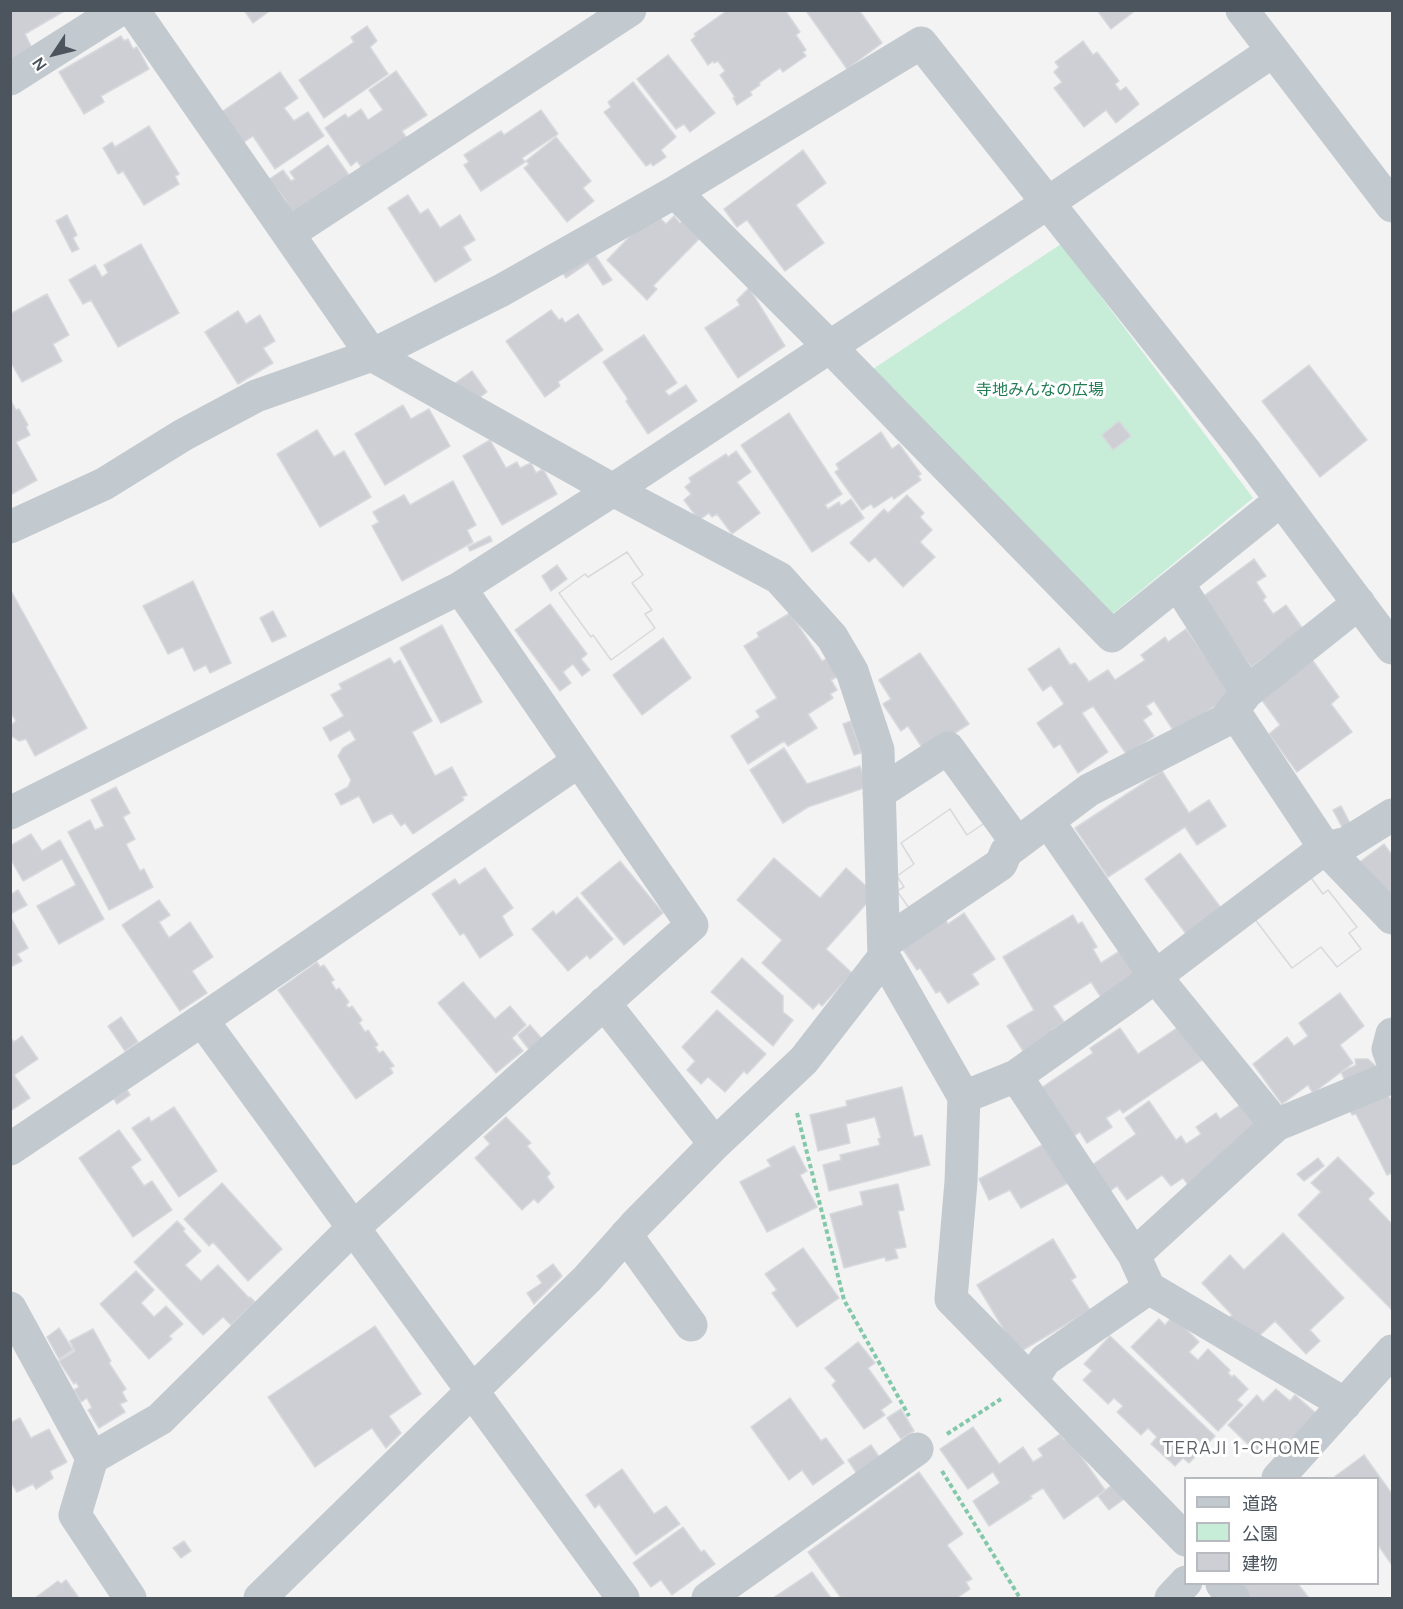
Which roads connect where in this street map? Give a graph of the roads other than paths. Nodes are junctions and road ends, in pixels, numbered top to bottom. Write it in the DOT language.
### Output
graph roads {
  1 [pos="119,10"];
  2 [pos="133,10"];
  3 [pos="630,10"];
  4 [pos="1242,10"];
  5 [pos="1273,51"];
  6 [pos="10,79"];
  7 [pos="675,192"];
  8 [pos="1049,202"];
  9 [pos="1392,206"];
  10 [pos="288,234"];
  11 [pos="830,347"];
  12 [pos="372,355"];
  13 [pos="613,490"];
  14 [pos="1281,500"];
  15 [pos="10,527"];
  16 [pos="1178,584"];
  17 [pos="460,588"];
  18 [pos="1359,603"];
  19 [pos="1392,648"];
  20 [pos="1240,701"];
  21 [pos="579,760"];
  22 [pos="879,794"];
  23 [pos="10,813"];
  24 [pos="1392,815"];
  25 [pos="1048,821"];
  26 [pos="1017,843"];
  27 [pos="1325,848"];
  28 [pos="1392,918"];
  29 [pos="884,950"];
  30 [pos="1155,976"];
  31 [pos="604,1003"];
  32 [pos="202,1020"];
  33 [pos="1392,1034"];
  34 [pos="1392,1060"];
  35 [pos="1016,1076"];
  36 [pos="1392,1077"];
  37 [pos="964,1097"];
  38 [pos="1276,1125"];
  39 [pos="715,1144"];
  40 [pos="10,1149"];
  41 [pos="353,1228"];
  42 [pos="626,1235"];
  43 [pos="1134,1255"];
  44 [pos="1149,1288"];
  45 [pos="10,1308"];
  46 [pos="691,1325"];
  47 [pos="1392,1351"];
  48 [pos="1031,1381"];
  49 [pos="470,1390"];
  50 [pos="1345,1404"];
  51 [pos="921,1447"];
  52 [pos="92,1458"];
  53 [pos="1280,1477"];
  54 [pos="1184,1539"];
  55 [pos="1184,1583"];
  56 [pos="1223,1585"];
  57 [pos="130,1599"];
  58 [pos="260,1599"];
  59 [pos="623,1599"];
  60 [pos="708,1599"];
  61 [pos="1171,1599"];
  62 [pos="1233,1599"];
  1 -- 6 [label="street"];
  2 -- 10 [label="street"];
  3 -- 10 [label="street"];
  4 -- 5 [label="street"];
  5 -- 8 [label="street"];
  5 -- 9 [label="street"];
  7 -- 8 [label="street"];
  7 -- 11 [label="street"];
  7 -- 12 [label="street"];
  8 -- 11 [label="street"];
  8 -- 14 [label="street"];
  10 -- 12 [label="street"];
  11 -- 13 [label="street"];
  11 -- 16 [label="street"];
  12 -- 13 [label="street"];
  12 -- 15 [label="street"];
  13 -- 17 [label="street"];
  13 -- 22 [label="street"];
  14 -- 16 [label="street"];
  14 -- 18 [label="street"];
  16 -- 20 [label="street"];
  17 -- 21 [label="street"];
  17 -- 23 [label="street"];
  18 -- 19 [label="street"];
  18 -- 20 [label="street"];
  20 -- 25 [label="street"];
  20 -- 27 [label="street"];
  21 -- 31 [label="street"];
  21 -- 32 [label="street"];
  22 -- 26 [label="street"];
  22 -- 29 [label="street"];
  24 -- 27 [label="street"];
  25 -- 26 [label="street"];
  25 -- 30 [label="street"];
  26 -- 29 [label="street"];
  27 -- 28 [label="street"];
  27 -- 30 [label="street"];
  29 -- 37 [label="street"];
  29 -- 39 [label="street"];
  30 -- 35 [label="street"];
  30 -- 38 [label="street"];
  31 -- 39 [label="street"];
  31 -- 41 [label="street"];
  32 -- 40 [label="street"];
  32 -- 41 [label="street"];
  33 -- 34 [label="street"];
  35 -- 37 [label="street"];
  35 -- 43 [label="street"];
  36 -- 38 [label="street"];
  37 -- 48 [label="street"];
  38 -- 43 [label="street"];
  39 -- 42 [label="street"];
  41 -- 49 [label="street"];
  41 -- 52 [label="street"];
  42 -- 46 [label="street"];
  42 -- 49 [label="street"];
  43 -- 44 [label="street"];
  44 -- 48 [label="street"];
  44 -- 50 [label="street"];
  45 -- 52 [label="street"];
  47 -- 50 [label="street"];
  48 -- 54 [label="street"];
  49 -- 58 [label="street"];
  49 -- 59 [label="street"];
  50 -- 53 [label="street"];
  51 -- 60 [label="street"];
  52 -- 57 [label="street"];
  55 -- 61 [label="street"];
  56 -- 62 [label="street"];
}
